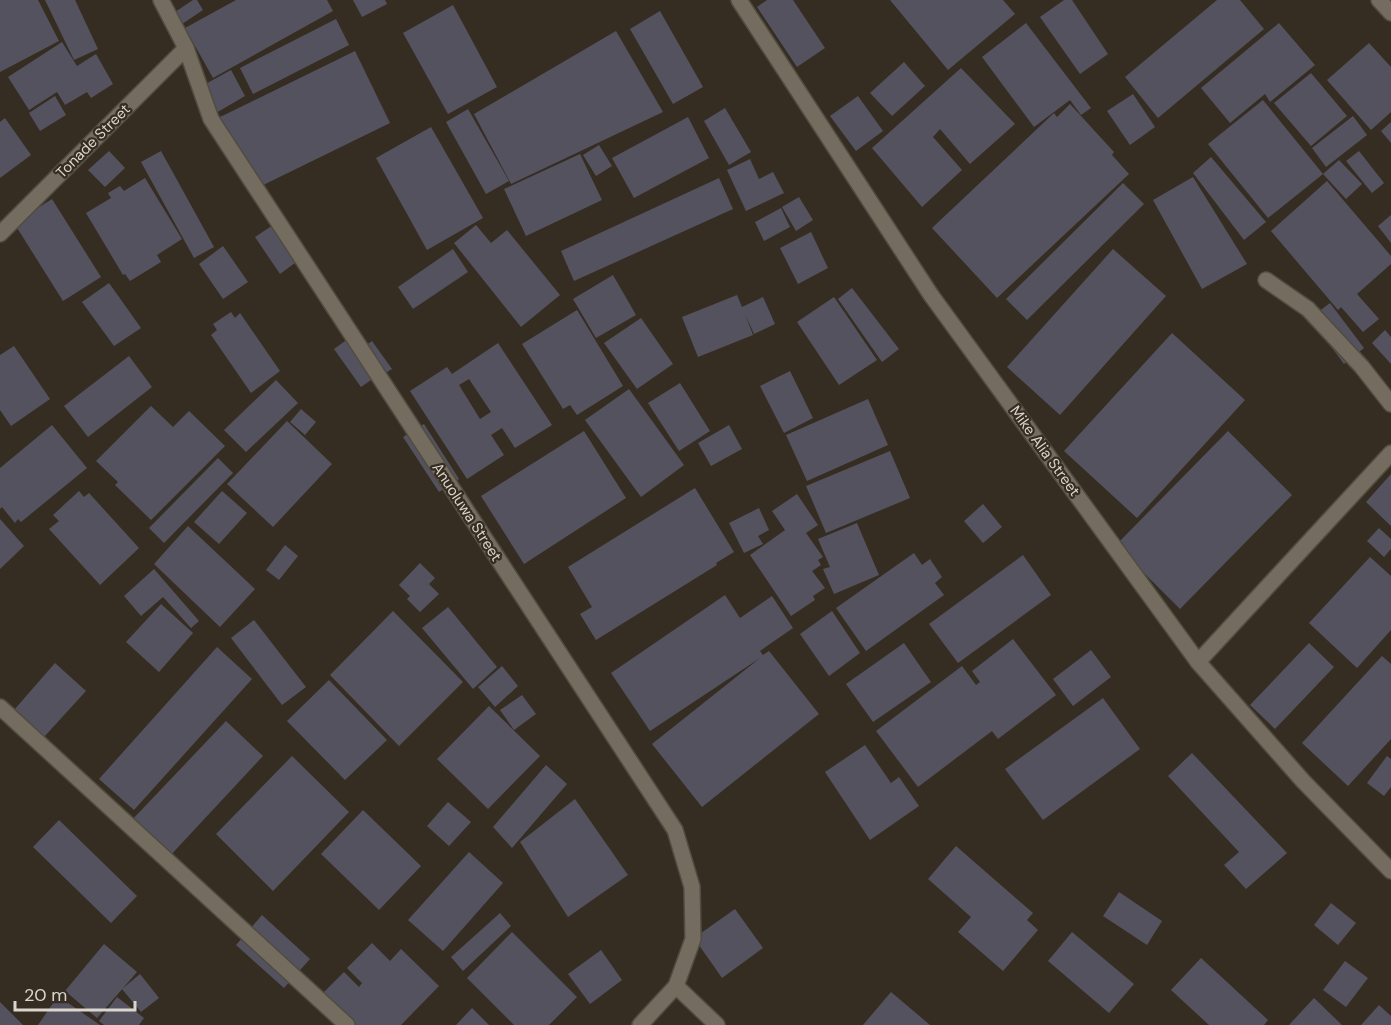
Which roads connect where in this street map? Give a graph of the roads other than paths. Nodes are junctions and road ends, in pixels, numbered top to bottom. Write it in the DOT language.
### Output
graph roads {
  1 [pos="161,0"];
  2 [pos="739,0"];
  3 [pos="1379,0"];
  4 [pos="1391,13"];
  5 [pos="186,48"];
  6 [pos="0,234"];
  7 [pos="1266,280"];
  8 [pos="1391,404"];
  9 [pos="1391,453"];
  10 [pos="1198,662"];
  11 [pos="0,707"];
  12 [pos="1391,871"];
  13 [pos="676,986"];
  14 [pos="347,1025"];
  15 [pos="640,1025"];
  16 [pos="717,1025"];
  1 -- 5 [label="street, Anuoluwa Street"];
  2 -- 10 [label="street, Mike Alia Street"];
  3 -- 4 [label="street"];
  5 -- 6 [label="street, Tonade Street"];
  5 -- 13 [label="street, Anuoluwa Street"];
  7 -- 8 [label="street"];
  9 -- 10 [label="street"];
  10 -- 12 [label="street, Mike Alia Street"];
  11 -- 14 [label="street"];
  13 -- 15 [label="street"];
  13 -- 16 [label="street"];
}
